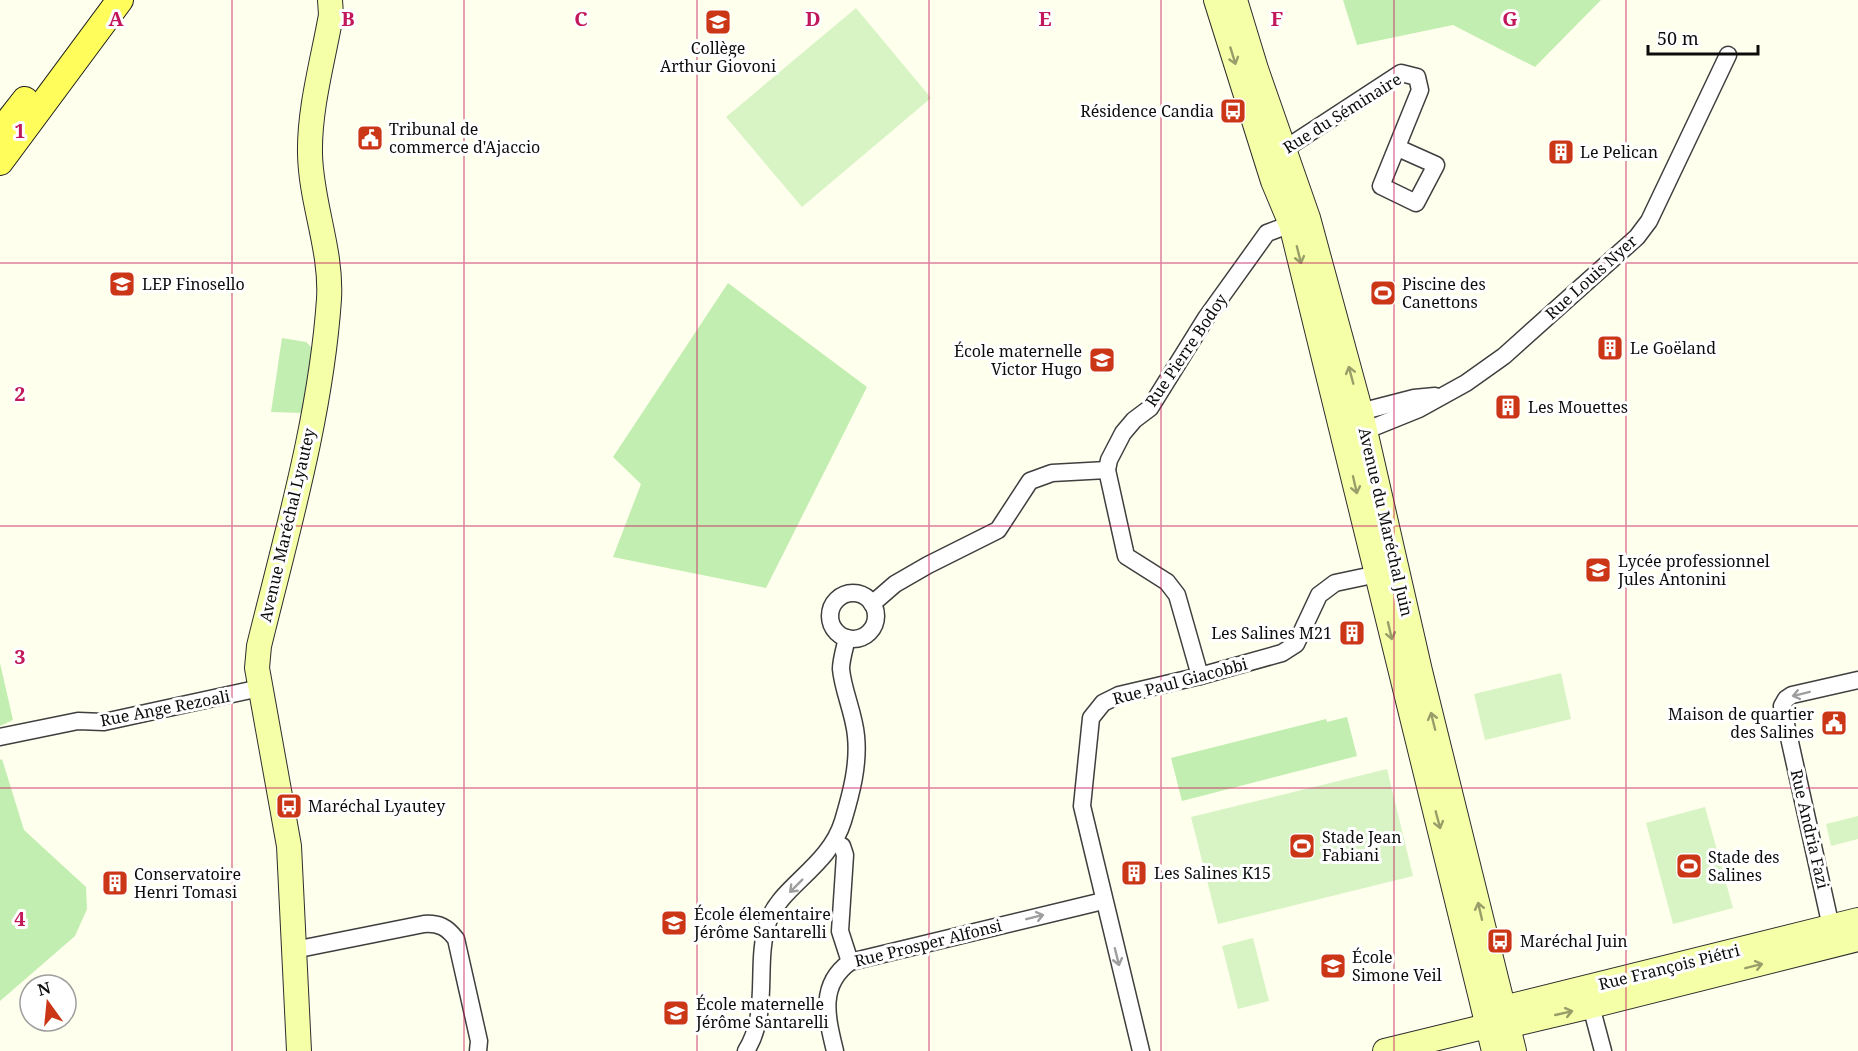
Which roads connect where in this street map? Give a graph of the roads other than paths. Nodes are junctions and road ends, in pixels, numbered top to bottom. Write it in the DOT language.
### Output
graph roads {
  1 [pos="102,0"];
  2 [pos="120,0"];
  3 [pos="330,0"];
  4 [pos="1216,0"];
  5 [pos="1235,0"];
  6 [pos="1728,55"];
  7 [pos="0,132"];
  8 [pos="1398,148"];
  9 [pos="1275,155"];
  10 [pos="0,162"];
  11 [pos="1291,224"];
  12 [pos="1353,425"];
  13 [pos="1107,470"];
  14 [pos="1386,572"];
  15 [pos="872,604"];
  16 [pos="847,638"];
  17 [pos="1200,676"];
  18 [pos="1858,680"];
  19 [pos="260,688"];
  20 [pos="0,737"];
  21 [pos="835,843"];
  22 [pos="1102,901"];
  23 [pos="1858,920"];
  24 [pos="1831,927"];
  25 [pos="1858,939"];
  26 [pos="294,950"];
  27 [pos="850,962"];
  28 [pos="1591,1006"];
  29 [pos="1499,1020"];
  30 [pos="299,1051"];
  31 [pos="478,1051"];
  32 [pos="746,1051"];
  33 [pos="835,1051"];
  34 [pos="1141,1051"];
  35 [pos="1385,1051"];
  36 [pos="1494,1051"];
  37 [pos="1514,1051"];
  38 [pos="1603,1051"];
  1 -- 7 [label="main road"];
  2 -- 10 [label="main road"];
  3 -- 19 [label="street, Avenue Maréchal Lyautey"];
  4 -- 9 [label="street, Avenue du Maréchal Juin, one-way"];
  5 -- 9 [label="street, Avenue du Maréchal Juin"];
  6 -- 12 [label="street, Rue Louis Nyer"];
  8 -- 9 [label="street, Rue du Séminaire"];
  9 -- 11 [label="street, Avenue du Maréchal Juin"];
  12 -- 9 [label="street, Avenue du Maréchal Juin, one-way"];
  11 -- 12 [label="street, Avenue du Maréchal Juin, one-way"];
  11 -- 13 [label="street, Rue Pierre Bodoy"];
  12 -- 14 [label="street, Avenue du Maréchal Juin"];
  13 -- 15 [label="street"];
  13 -- 17 [label="street"];
  14 -- 17 [label="street, Rue Paul Giacobbi"];
  14 -- 29 [label="street, Avenue du Maréchal Juin"];
  15 -- 16 [label="street"];
  15 -- 16 [label="street"];
  16 -- 21 [label="street"];
  17 -- 22 [label="street, Rue Paul Giacobbi"];
  18 -- 24 [label="street, Rue Andria Fazi, one-way"];
  19 -- 20 [label="street, Rue Ange Rezoali"];
  19 -- 26 [label="street, Avenue Maréchal Lyautey"];
  21 -- 27 [label="street"];
  21 -- 32 [label="street, one-way"];
  27 -- 22 [label="street, Rue Prosper Alfonsi, one-way"];
  22 -- 34 [label="street, Rue Paul Giacobbi, one-way"];
  23 -- 24 [label="street, Rue François Piétri"];
  24 -- 29 [label="street, Rue François Piétri"];
  28 -- 25 [label="street, Rue François Piétri, one-way"];
  26 -- 30 [label="street, Avenue Maréchal Lyautey"];
  26 -- 31 [label="street"];
  27 -- 33 [label="street, Rue Prosper Alfonsi"];
  29 -- 28 [label="street, Rue François Piétri, one-way"];
  28 -- 38 [label="street"];
  29 -- 35 [label="street, Rue François Piétri"];
  29 -- 36 [label="street, Avenue du Maréchal Juin"];
  29 -- 37 [label="street, Avenue du Maréchal Juin"];
}
